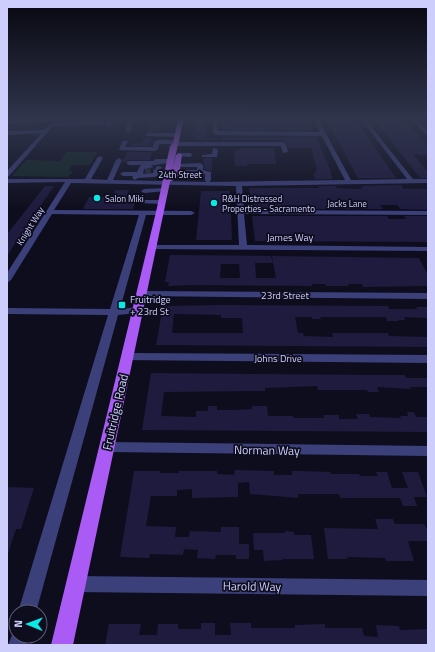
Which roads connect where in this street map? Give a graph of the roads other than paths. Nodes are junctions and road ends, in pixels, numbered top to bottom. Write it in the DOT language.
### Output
graph roads {
  1 [pos="30,149"];
  2 [pos="161,149"];
  3 [pos="173,149"];
  4 [pos="215,149"];
  5 [pos="332,149"];
  6 [pos="387,149"];
  7 [pos="190,155"];
  8 [pos="204,156"];
  9 [pos="100,158"];
  10 [pos="172,159"];
  11 [pos="119,160"];
  12 [pos="129,163"];
  13 [pos="177,168"];
  14 [pos="200,172"];
  15 [pos="123,174"];
  16 [pos="139,174"];
  17 [pos="7,175"];
  18 [pos="88,180"];
  19 [pos="110,180"];
  20 [pos="208,180"];
  21 [pos="7,181"];
  22 [pos="69,181"];
  23 [pos="189,181"];
  24 [pos="348,181"];
  25 [pos="411,181"];
  26 [pos="428,181"];
  27 [pos="292,182"];
  28 [pos="166,184"];
  29 [pos="239,184"];
  30 [pos="144,190"];
  31 [pos="142,207"];
  32 [pos="161,207"];
  33 [pos="51,212"];
  34 [pos="242,212"];
  35 [pos="191,213"];
  36 [pos="428,213"];
  37 [pos="152,247"];
  38 [pos="243,248"];
  39 [pos="428,249"];
  40 [pos="7,280"];
  41 [pos="142,294"];
  42 [pos="428,296"];
  43 [pos="138,310"];
  44 [pos="7,311"];
  45 [pos="113,312"];
  46 [pos="127,357"];
  47 [pos="428,360"];
  48 [pos="107,447"];
  49 [pos="428,451"];
  50 [pos="76,584"];
  51 [pos="428,588"];
  52 [pos="29,604"];
  53 [pos="62,645"];
  1 -- 17 [label="street"];
  2 -- 10 [label="street"];
  3 -- 10 [label="main road, Fruitridge Road"];
  4 -- 8 [label="street"];
  5 -- 24 [label="street"];
  6 -- 25 [label="street"];
  7 -- 10 [label="street"];
  9 -- 18 [label="street"];
  10 -- 12 [label="street"];
  10 -- 13 [label="main road, Fruitridge Road"];
  10 -- 16 [label="street"];
  10 -- 28 [label="main road, Fruitridge Road"];
  11 -- 19 [label="street"];
  13 -- 14 [label="street"];
  13 -- 23 [label="street"];
  13 -- 28 [label="main road"];
  14 -- 20 [label="street"];
  14 -- 23 [label="street"];
  15 -- 16 [label="street"];
  16 -- 19 [label="street, 24th Street"];
  16 -- 28 [label="street, 24th Street"];
  18 -- 19 [label="street, 24th Street"];
  18 -- 22 [label="street, 24th Street"];
  20 -- 23 [label="street, 24th Street"];
  20 -- 27 [label="street, 24th Street"];
  21 -- 22 [label="street, 24th Street"];
  22 -- 28 [label="street, 24th Street"];
  22 -- 33 [label="street, Knight Way"];
  23 -- 28 [label="street, 24th Street"];
  23 -- 29 [label="street, 24th Street"];
  24 -- 25 [label="street, 24th Street"];
  24 -- 27 [label="street, 24th Street"];
  25 -- 26 [label="street, 24th Street"];
  27 -- 29 [label="street, 24th Street"];
  28 -- 30 [label="street"];
  28 -- 32 [label="main road, Fruitridge Road"];
  29 -- 34 [label="street"];
  31 -- 32 [label="street"];
  31 -- 32 [label="street"];
  31 -- 33 [label="street"];
  31 -- 45 [label="street"];
  32 -- 35 [label="street"];
  32 -- 37 [label="main road, Fruitridge Road"];
  33 -- 40 [label="street, Knight Way"];
  34 -- 36 [label="street, Jacks Lane"];
  34 -- 38 [label="street"];
  37 -- 38 [label="street, James Way"];
  37 -- 41 [label="main road, Fruitridge Road"];
  38 -- 39 [label="street, James Way"];
  41 -- 42 [label="street, 23rd Street"];
  41 -- 43 [label="main road, Fruitridge Road"];
  43 -- 45 [label="street"];
  43 -- 46 [label="main road, Fruitridge Road"];
  44 -- 45 [label="street"];
  45 -- 52 [label="street"];
  46 -- 47 [label="street, Johns Drive"];
  46 -- 48 [label="main road, Fruitridge Road"];
  48 -- 49 [label="street, Norman Way"];
  48 -- 50 [label="main road, Fruitridge Road"];
  50 -- 51 [label="street, Harold Way"];
  50 -- 53 [label="main road, Fruitridge Road"];
}
